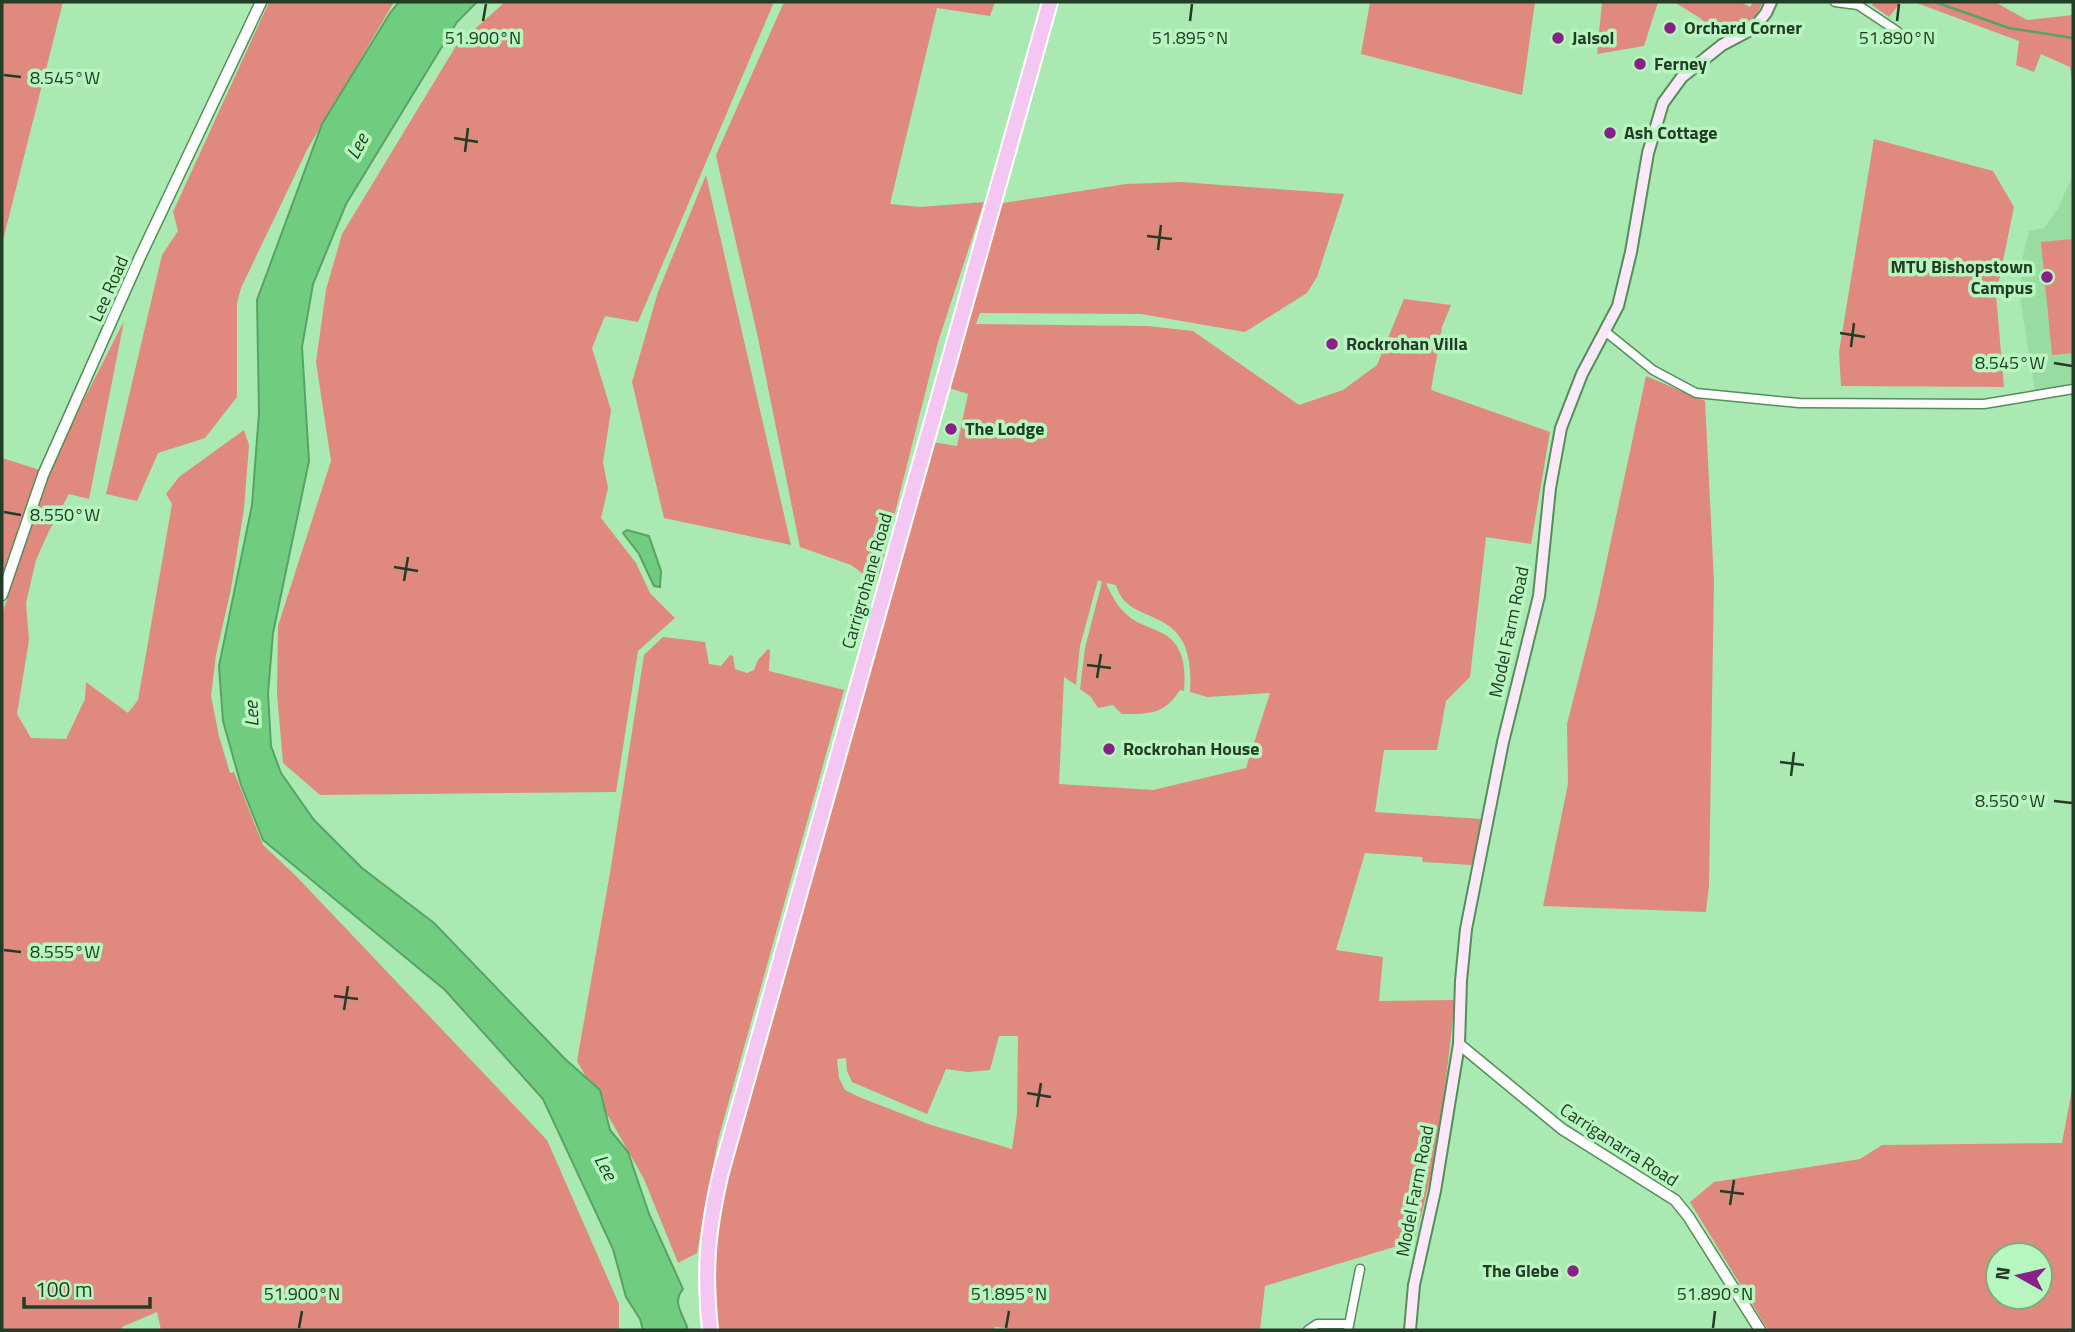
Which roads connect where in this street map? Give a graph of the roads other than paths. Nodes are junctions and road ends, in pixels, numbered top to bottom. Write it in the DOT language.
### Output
graph roads {
  1 [pos="261,2"];
  2 [pos="1050,2"];
  3 [pos="1771,2"];
  4 [pos="1835,2"];
  5 [pos="1897,31"];
  6 [pos="1606,332"];
  7 [pos="2073,389"];
  8 [pos="2,595"];
  9 [pos="1459,1044"];
  10 [pos="1360,1269"];
  11 [pos="1349,1327"];
  12 [pos="710,1330"];
  13 [pos="1308,1330"];
  14 [pos="1410,1330"];
  15 [pos="1760,1330"];
  1 -- 8 [label="street, Lee Road"];
  2 -- 12 [label="highway, Carrigrohane Road"];
  3 -- 6 [label="main road, Model Farm Road"];
  4 -- 5 [label="street"];
  6 -- 7 [label="street"];
  6 -- 9 [label="main road, Model Farm Road"];
  9 -- 14 [label="main road, Model Farm Road"];
  9 -- 15 [label="street, Carriganarra Road"];
  10 -- 11 [label="street"];
  11 -- 13 [label="street"];
}
